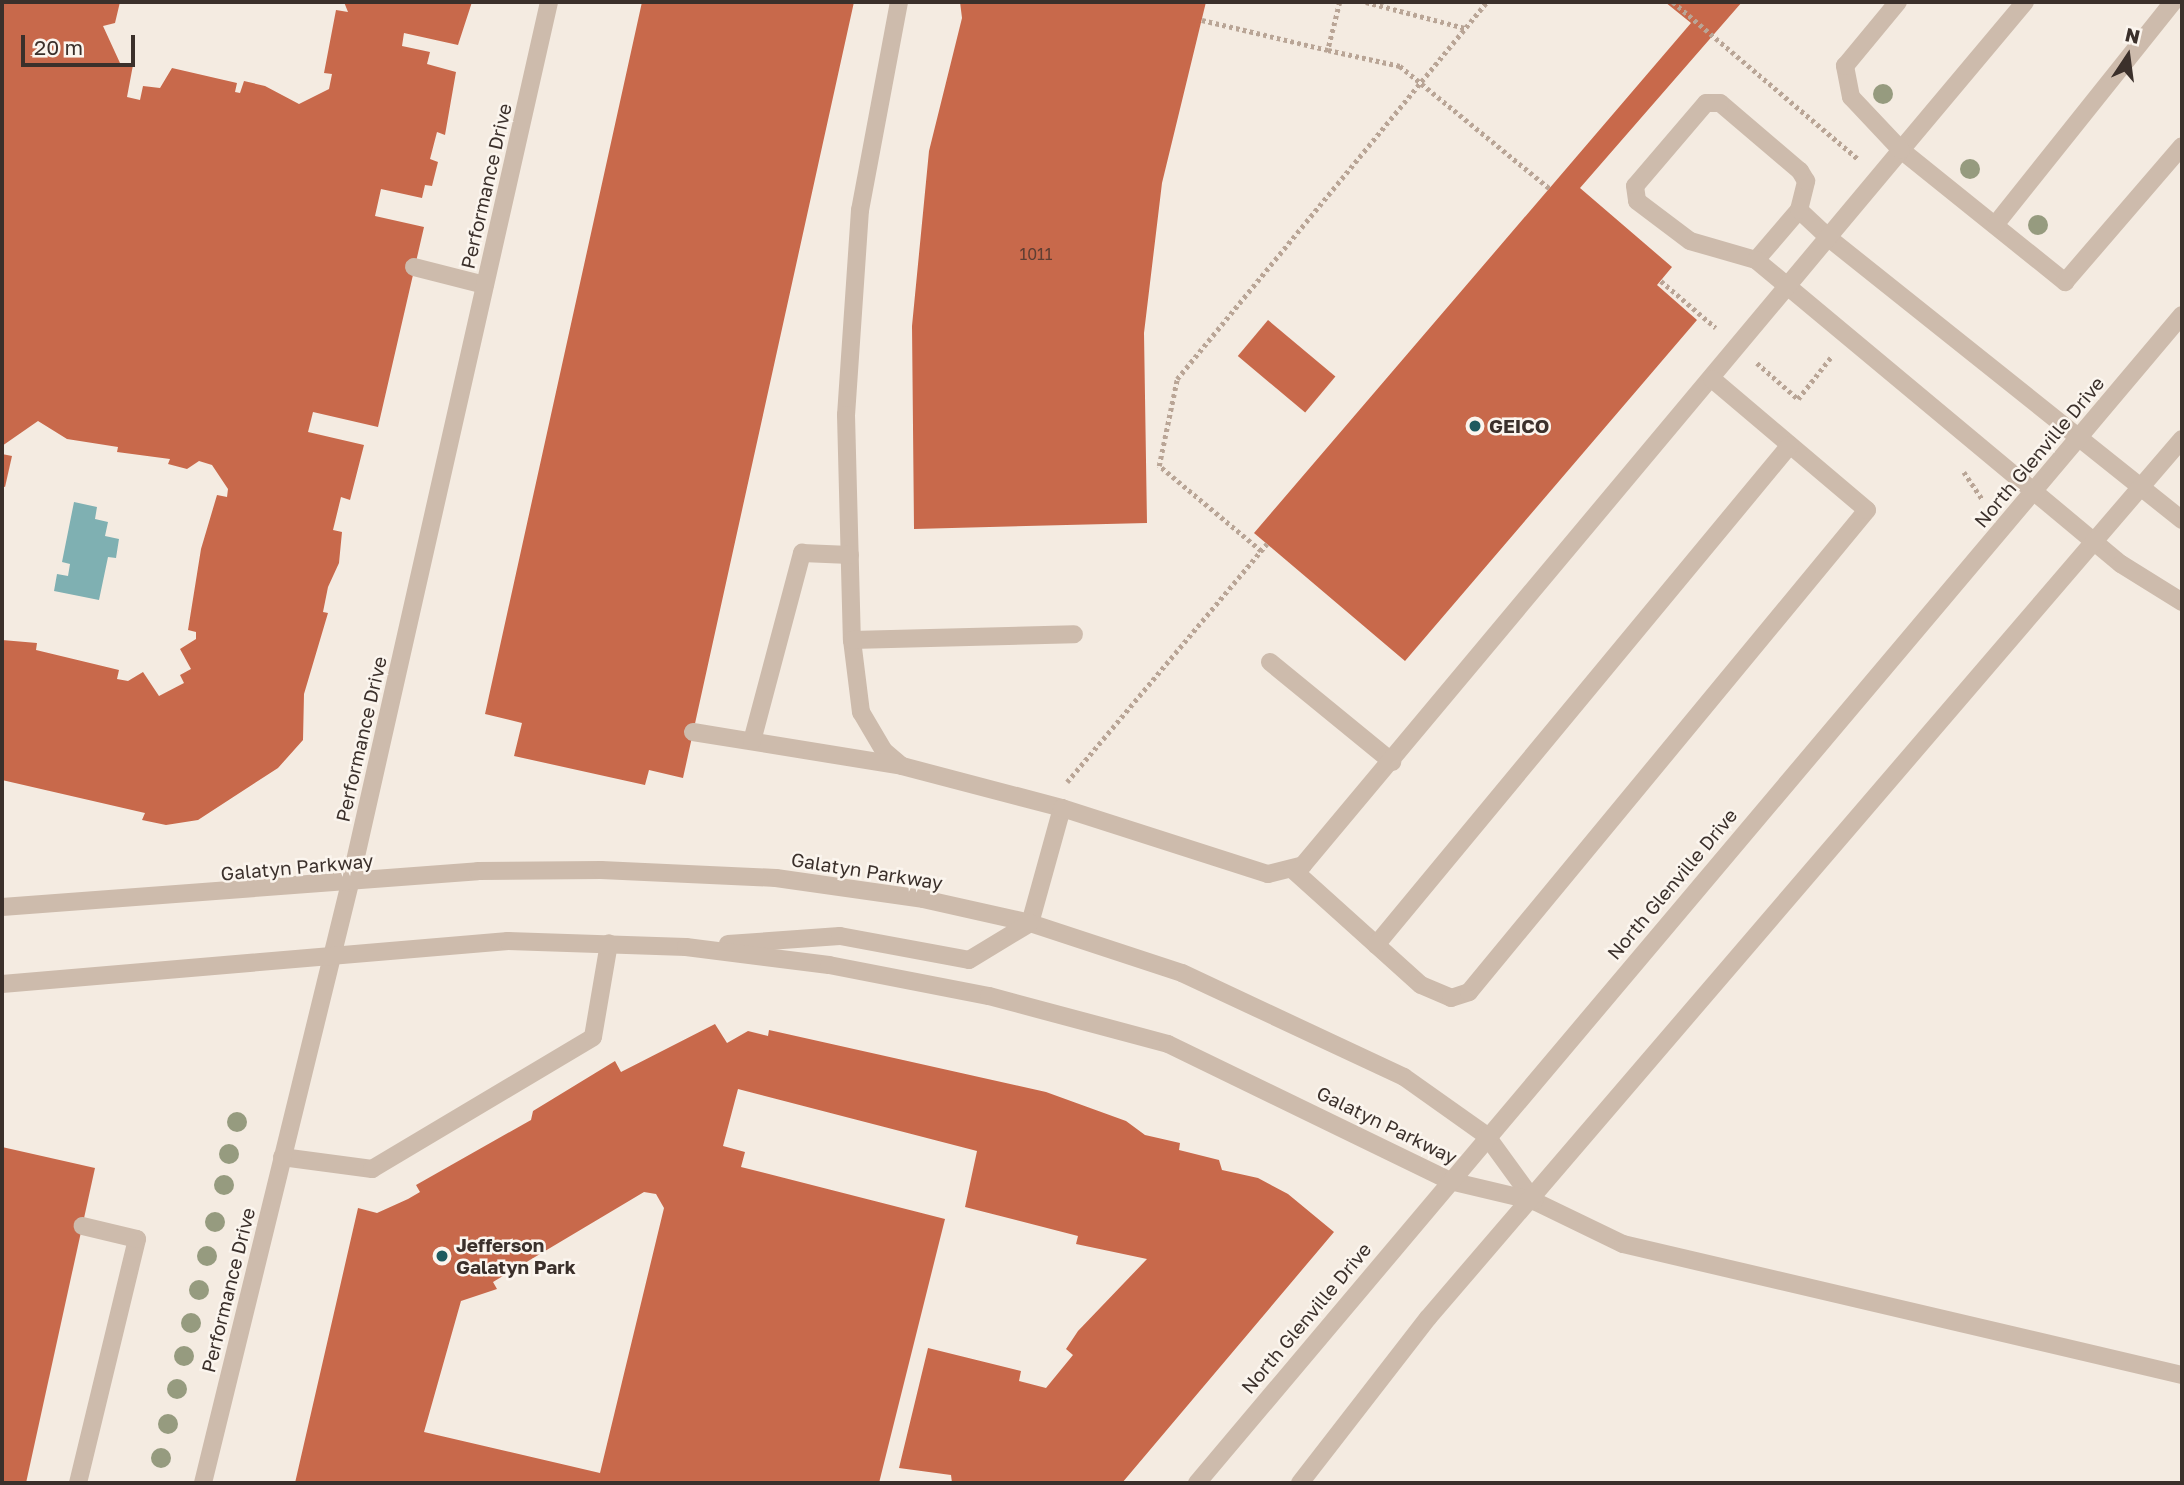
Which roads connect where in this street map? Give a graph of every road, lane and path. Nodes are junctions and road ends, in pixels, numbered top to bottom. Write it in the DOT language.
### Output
graph roads {
  1 [pos="549,2"];
  2 [pos="898,2"];
  3 [pos="1340,2"];
  4 [pos="1366,2"];
  5 [pos="1487,2"];
  6 [pos="1673,2"];
  7 [pos="1898,2"];
  8 [pos="2025,2"];
  9 [pos="2173,2"];
  10 [pos="1202,20"];
  11 [pos="1465,28"];
  12 [pos="1328,50"];
  13 [pos="1420,82"];
  14 [pos="2182,146"];
  15 [pos="1901,150"];
  16 [pos="1879,177"];
  17 [pos="1549,188"];
  18 [pos="1800,209"];
  19 [pos="1995,225"];
  20 [pos="1829,238"];
  21 [pos="1756,260"];
  22 [pos="414,267"];
  23 [pos="1661,281"];
  24 [pos="485,285"];
  25 [pos="1789,287"];
  26 [pos="2182,315"];
  27 [pos="1739,347"];
  28 [pos="1842,365"];
  29 [pos="1712,379"];
  30 [pos="2079,438"];
  31 [pos="2182,439"];
  32 [pos="1790,445"];
  33 [pos="1960,466"];
  34 [pos="2142,488"];
  35 [pos="2034,491"];
  36 [pos="1982,499"];
  37 [pos="2182,520"];
  38 [pos="2094,542"];
  39 [pos="1267,544"];
  40 [pos="1261,551"];
  41 [pos="850,555"];
  42 [pos="2182,602"];
  43 [pos="1074,634"];
  44 [pos="852,640"];
  45 [pos="1270,662"];
  46 [pos="693,732"];
  47 [pos="752,741"];
  48 [pos="1392,762"];
  49 [pos="902,766"];
  50 [pos="1060,807"];
  51 [pos="1292,869"];
  52 [pos="350,883"];
  53 [pos="2,907"];
  54 [pos="1030,923"];
  55 [pos="609,943"];
  56 [pos="1376,945"];
  57 [pos="686,947"];
  58 [pos="331,956"];
  59 [pos="2,984"];
  60 [pos="1486,1135"];
  61 [pos="282,1157"];
  62 [pos="1450,1181"];
  63 [pos="1534,1201"];
  64 [pos="82,1226"];
  65 [pos="2182,1375"];
  66 [pos="78,1483"];
  67 [pos="203,1483"];
  68 [pos="1197,1483"];
  69 [pos="1300,1483"];
  1 -- 24 [label="street, Performance Drive"];
  2 -- 41 [label="street"];
  3 -- 12 [label="path"];
  4 -- 11 [label="path"];
  5 -- 11 [label="path"];
  6 -- 16 [label="path"];
  7 -- 15 [label="street"];
  8 -- 15 [label="street"];
  9 -- 19 [label="street"];
  10 -- 12 [label="path"];
  11 -- 13 [label="path"];
  12 -- 13 [label="path"];
  13 -- 17 [label="path"];
  13 -- 40 [label="path"];
  14 -- 19 [label="street"];
  15 -- 16 [label="street"];
  15 -- 19 [label="street"];
  16 -- 20 [label="street"];
  18 -- 20 [label="street"];
  18 -- 21 [label="street"];
  18 -- 21 [label="street"];
  20 -- 25 [label="street"];
  20 -- 30 [label="street"];
  21 -- 25 [label="street"];
  22 -- 24 [label="street"];
  23 -- 27 [label="path"];
  24 -- 52 [label="street, Performance Drive"];
  25 -- 27 [label="street"];
  25 -- 35 [label="street"];
  26 -- 30 [label="street, North Glenville Drive"];
  27 -- 28 [label="path"];
  27 -- 29 [label="street"];
  29 -- 32 [label="street"];
  29 -- 48 [label="street"];
  30 -- 34 [label="street"];
  30 -- 35 [label="street, North Glenville Drive"];
  31 -- 34 [label="street"];
  32 -- 56 [label="street"];
  32 -- 56 [label="street"];
  33 -- 36 [label="path"];
  34 -- 37 [label="street"];
  34 -- 38 [label="street"];
  35 -- 38 [label="street"];
  35 -- 60 [label="street, North Glenville Drive"];
  38 -- 42 [label="street"];
  38 -- 63 [label="street"];
  39 -- 40 [label="path"];
  40 -- 50 [label="path"];
  41 -- 44 [label="street"];
  41 -- 47 [label="street"];
  43 -- 44 [label="street"];
  44 -- 49 [label="street"];
  45 -- 48 [label="street"];
  46 -- 47 [label="street"];
  47 -- 49 [label="street"];
  48 -- 51 [label="street"];
  49 -- 50 [label="street"];
  50 -- 51 [label="street"];
  50 -- 54 [label="street"];
  51 -- 56 [label="street"];
  52 -- 53 [label="street, Galatyn Parkway"];
  52 -- 54 [label="street, Galatyn Parkway"];
  52 -- 58 [label="street, Performance Drive"];
  54 -- 57 [label="street"];
  54 -- 60 [label="street, Galatyn Parkway"];
  55 -- 57 [label="street, Galatyn Parkway"];
  55 -- 58 [label="street, Galatyn Parkway"];
  55 -- 61 [label="street"];
  57 -- 62 [label="street, Galatyn Parkway"];
  58 -- 59 [label="street, Galatyn Parkway"];
  58 -- 61 [label="street, Performance Drive"];
  60 -- 62 [label="street, North Glenville Drive"];
  60 -- 63 [label="street, Galatyn Parkway"];
  61 -- 67 [label="street, Performance Drive"];
  62 -- 63 [label="street, Galatyn Parkway"];
  62 -- 68 [label="street, North Glenville Drive"];
  63 -- 65 [label="street"];
  63 -- 69 [label="street"];
  64 -- 66 [label="street"];
}
